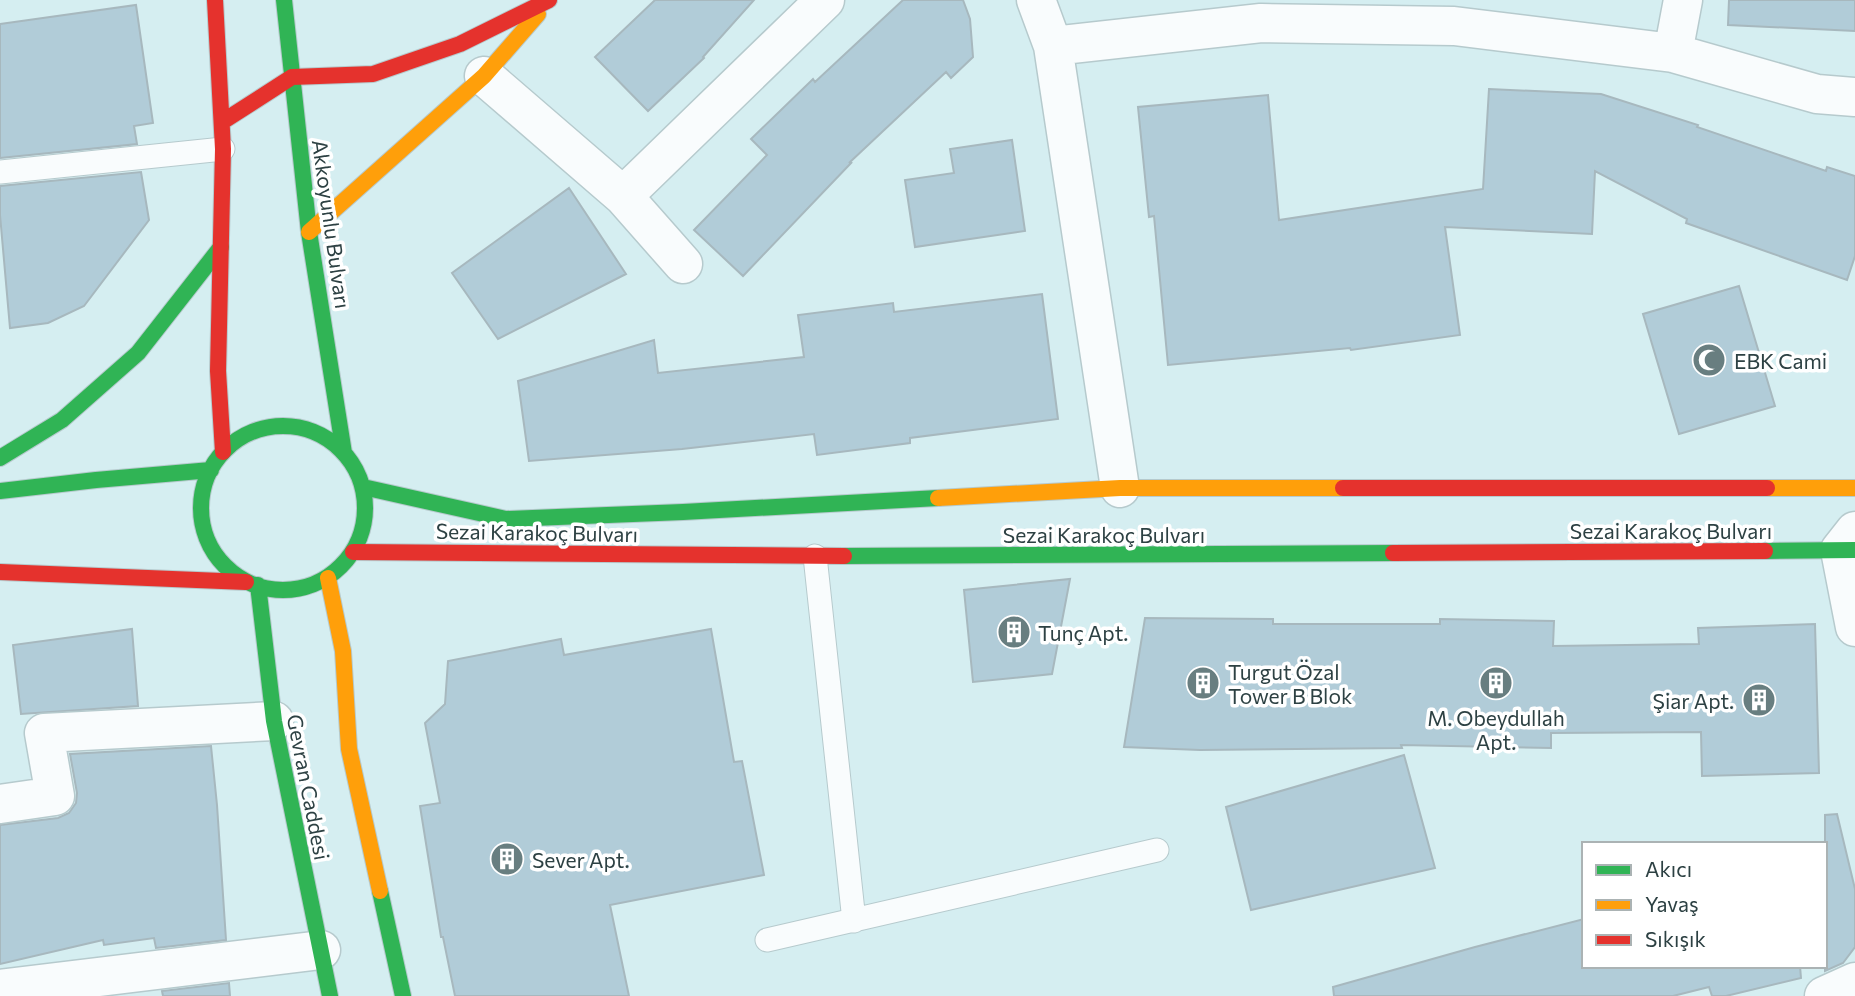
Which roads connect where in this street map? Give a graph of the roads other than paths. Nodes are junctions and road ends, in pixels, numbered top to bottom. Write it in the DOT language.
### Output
graph roads {
  1 [pos="215,0"];
  2 [pos="284,0"];
  3 [pos="550,0"];
  4 [pos="825,0"];
  5 [pos="1036,0"];
  6 [pos="1683,0"];
  7 [pos="1053,46"];
  8 [pos="1673,53"];
  9 [pos="484,76"];
  10 [pos="292,78"];
  11 [pos="1855,97"];
  12 [pos="222,122"];
  13 [pos="223,149"];
  14 [pos="0,172"];
  15 [pos="624,196"];
  16 [pos="309,232"];
  17 [pos="221,247"];
  18 [pos="684,264"];
  19 [pos="223,453"];
  20 [pos="344,453"];
  21 [pos="0,458"];
  22 [pos="211,470"];
  23 [pos="363,487"];
  24 [pos="1119,488"];
  25 [pos="1855,488"];
  26 [pos="0,491"];
  27 [pos="1850,544"];
  28 [pos="353,552"];
  29 [pos="815,556"];
  30 [pos="0,572"];
  31 [pos="328,578"];
  32 [pos="252,584"];
  33 [pos="1855,627"];
  34 [pos="274,721"];
  35 [pos="0,804"];
  36 [pos="1157,850"];
  37 [pos="854,920"];
  38 [pos="767,940"];
  39 [pos="321,950"];
  40 [pos="1855,982"];
  41 [pos="0,989"];
  42 [pos="330,996"];
  43 [pos="403,996"];
  44 [pos="1825,996"];
  1 -- 12 [label="main road"];
  2 -- 10 [label="main road, Akkoyunlu Bulvarı"];
  3 -- 9 [label="main road"];
  3 -- 10 [label="main road"];
  4 -- 15 [label="street"];
  5 -- 7 [label="street"];
  6 -- 8 [label="street"];
  7 -- 8 [label="street"];
  7 -- 24 [label="street"];
  8 -- 11 [label="street"];
  9 -- 15 [label="street"];
  9 -- 16 [label="main road"];
  10 -- 12 [label="main road"];
  10 -- 16 [label="main road, Akkoyunlu Bulvarı"];
  12 -- 13 [label="main road"];
  13 -- 14 [label="lane"];
  13 -- 17 [label="main road"];
  15 -- 18 [label="street"];
  16 -- 20 [label="main road, Akkoyunlu Bulvarı"];
  17 -- 19 [label="main road"];
  17 -- 21 [label="main road"];
  19 -- 20 [label="main road"];
  19 -- 22 [label="main road"];
  20 -- 23 [label="main road"];
  22 -- 26 [label="main road"];
  22 -- 32 [label="main road"];
  23 -- 24 [label="main road, Sezai Karakoç Bulvarı"];
  23 -- 28 [label="main road"];
  24 -- 25 [label="main road, Sezai Karakoç Bulvarı"];
  27 -- 29 [label="main road, Sezai Karakoç Bulvarı"];
  27 -- 33 [label="street"];
  28 -- 29 [label="main road, Sezai Karakoç Bulvarı"];
  28 -- 31 [label="main road"];
  29 -- 37 [label="lane"];
  30 -- 32 [label="main road"];
  31 -- 32 [label="main road"];
  31 -- 43 [label="main road"];
  32 -- 34 [label="main road, Gevran Caddesi"];
  34 -- 35 [label="street"];
  34 -- 39 [label="main road, Gevran Caddesi"];
  36 -- 37 [label="lane"];
  37 -- 38 [label="lane"];
  39 -- 41 [label="street"];
  39 -- 42 [label="main road, Gevran Caddesi"];
  40 -- 44 [label="street"];
}
